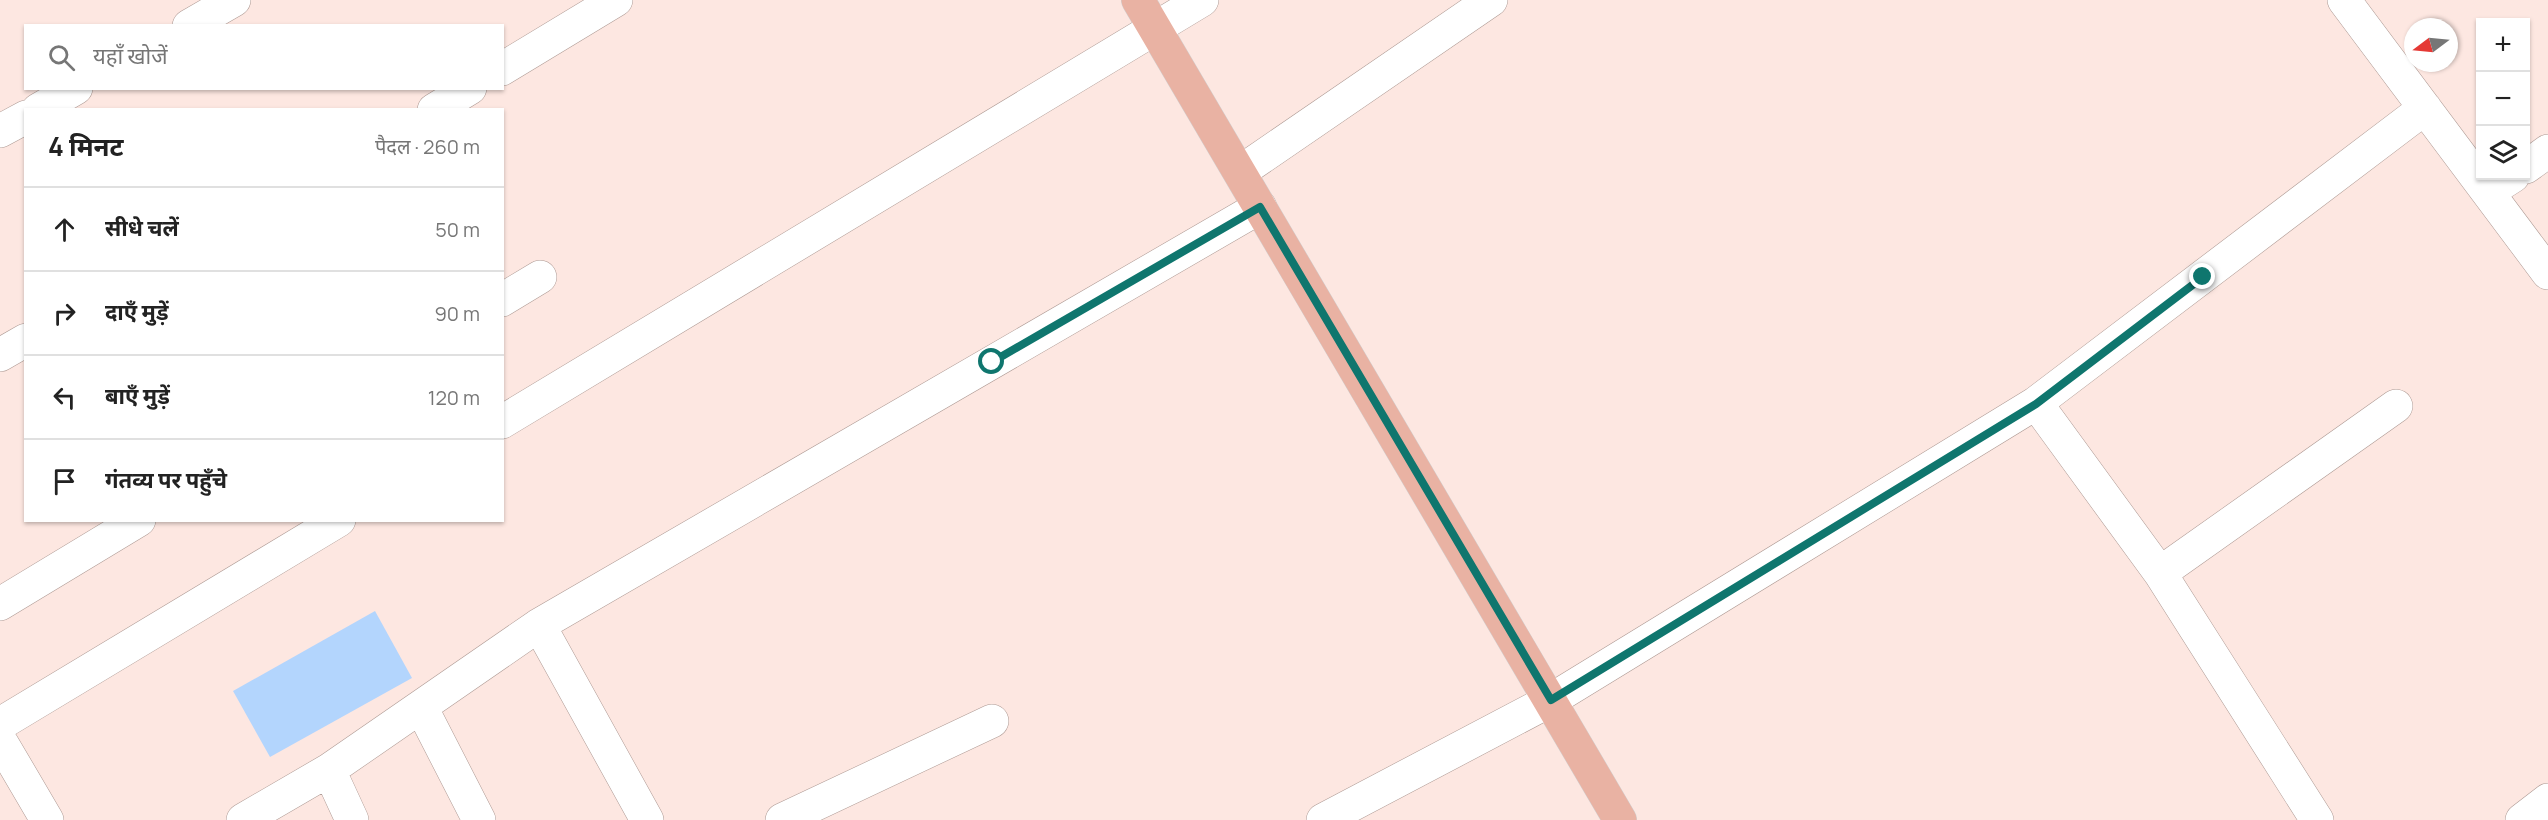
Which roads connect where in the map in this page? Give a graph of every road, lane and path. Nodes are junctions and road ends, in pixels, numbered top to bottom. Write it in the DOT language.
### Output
graph roads {
  1 [pos="234,0"];
  2 [pos="616,0"];
  3 [pos="1138,0"];
  4 [pos="1202,0"];
  5 [pos="1491,0"];
  6 [pos="2344,0"];
  7 [pos="192,24"];
  8 [pos="1156,30"];
  9 [pos="504,68"];
  10 [pos="73,90"];
  11 [pos="467,90"];
  12 [pos="41,108"];
  13 [pos="437,108"];
  14 [pos="2425,108"];
  15 [pos="24,118"];
  16 [pos="0,131"];
  17 [pos="2548,151"];
  18 [pos="2530,164"];
  19 [pos="1240,172"];
  20 [pos="2500,184"];
  21 [pos="1260,207"];
  22 [pos="2548,273"];
  23 [pos="540,277"];
  24 [pos="504,299"];
  25 [pos="24,341"];
  26 [pos="0,355"];
  27 [pos="2036,404"];
  28 [pos="2396,406"];
  29 [pos="504,421"];
  30 [pos="136,522"];
  31 [pos="336,522"];
  32 [pos="2160,573"];
  33 [pos="0,604"];
  34 [pos="538,625"];
  35 [pos="1551,700"];
  36 [pos="421,707"];
  37 [pos="992,721"];
  38 [pos="0,724"];
  39 [pos="0,741"];
  40 [pos="329,770"];
  41 [pos="2548,800"];
  42 [pos="47,820"];
  43 [pos="243,820"];
  44 [pos="352,820"];
  45 [pos="479,820"];
  46 [pos="647,820"];
  47 [pos="782,820"];
  48 [pos="1323,820"];
  49 [pos="1620,820"];
  50 [pos="2317,820"];
  51 [pos="2522,820"];
  1 -- 7 [label="street"];
  2 -- 9 [label="street"];
  3 -- 8 [label="main road"];
  4 -- 8 [label="street"];
  5 -- 19 [label="street"];
  6 -- 14 [label="street"];
  8 -- 19 [label="main road"];
  8 -- 29 [label="street"];
  10 -- 12 [label="street"];
  11 -- 13 [label="street"];
  14 -- 20 [label="street"];
  14 -- 27 [label="street"];
  15 -- 16 [label="street"];
  17 -- 18 [label="street"];
  19 -- 21 [label="main road"];
  20 -- 22 [label="street"];
  21 -- 34 [label="street"];
  21 -- 35 [label="main road"];
  23 -- 24 [label="street"];
  25 -- 26 [label="street"];
  27 -- 32 [label="street"];
  27 -- 35 [label="street"];
  28 -- 32 [label="street"];
  30 -- 33 [label="street"];
  31 -- 38 [label="street"];
  32 -- 50 [label="street"];
  34 -- 36 [label="street"];
  34 -- 46 [label="street"];
  35 -- 48 [label="street"];
  35 -- 49 [label="main road"];
  36 -- 40 [label="street"];
  36 -- 45 [label="street"];
  37 -- 47 [label="street"];
  39 -- 42 [label="street"];
  40 -- 43 [label="street"];
  40 -- 44 [label="street"];
  41 -- 51 [label="street"];
}
